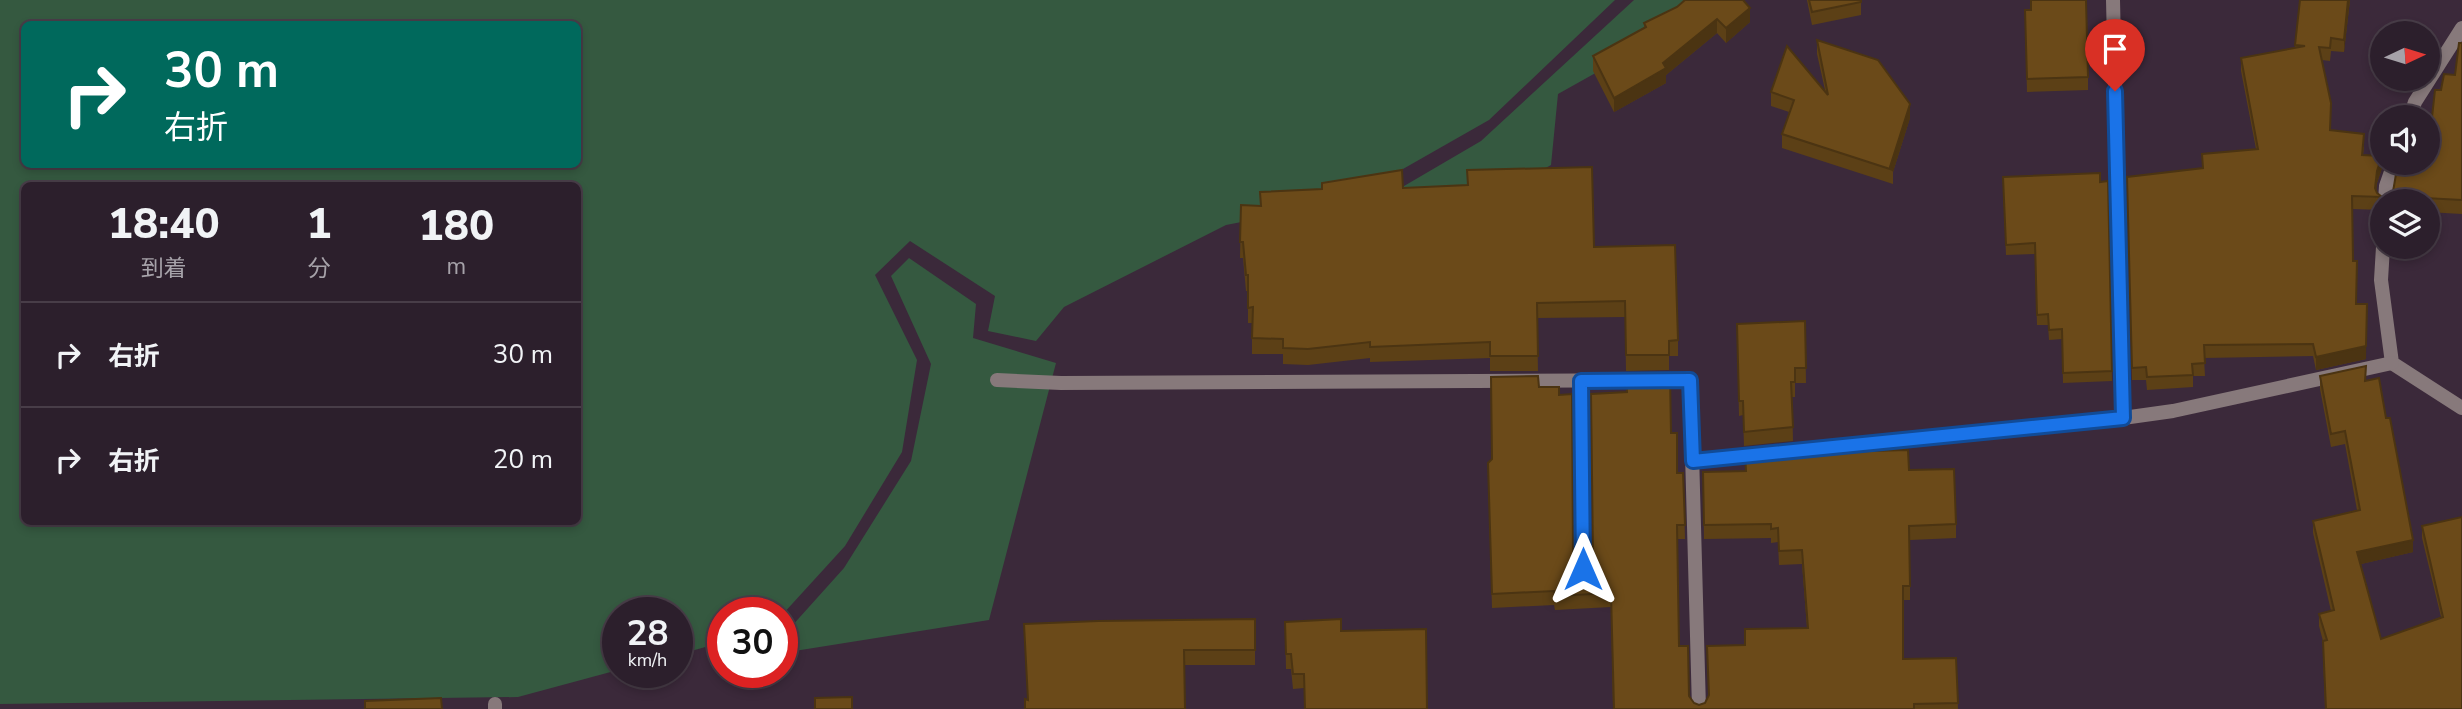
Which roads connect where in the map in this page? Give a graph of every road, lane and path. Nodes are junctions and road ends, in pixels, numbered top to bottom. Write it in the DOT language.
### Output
graph roads {
  1 [pos="2113,0"];
  2 [pos="2462,28"];
  3 [pos="2414,105"];
  4 [pos="2382,259"];
  5 [pos="2392,363"];
  6 [pos="997,380"];
  7 [pos="1581,381"];
  8 [pos="2462,408"];
  9 [pos="2123,418"];
  10 [pos="1693,461"];
  11 [pos="1583,569"];
  12 [pos="1699,709"];
  1 -- 9 [label="street"];
  2 -- 3 [label="street"];
  4 -- 5 [label="street"];
  5 -- 8 [label="street"];
  5 -- 9 [label="street"];
  6 -- 7 [label="street"];
  7 -- 10 [label="street"];
  7 -- 11 [label="street"];
  9 -- 10 [label="street"];
  10 -- 12 [label="street"];
}
